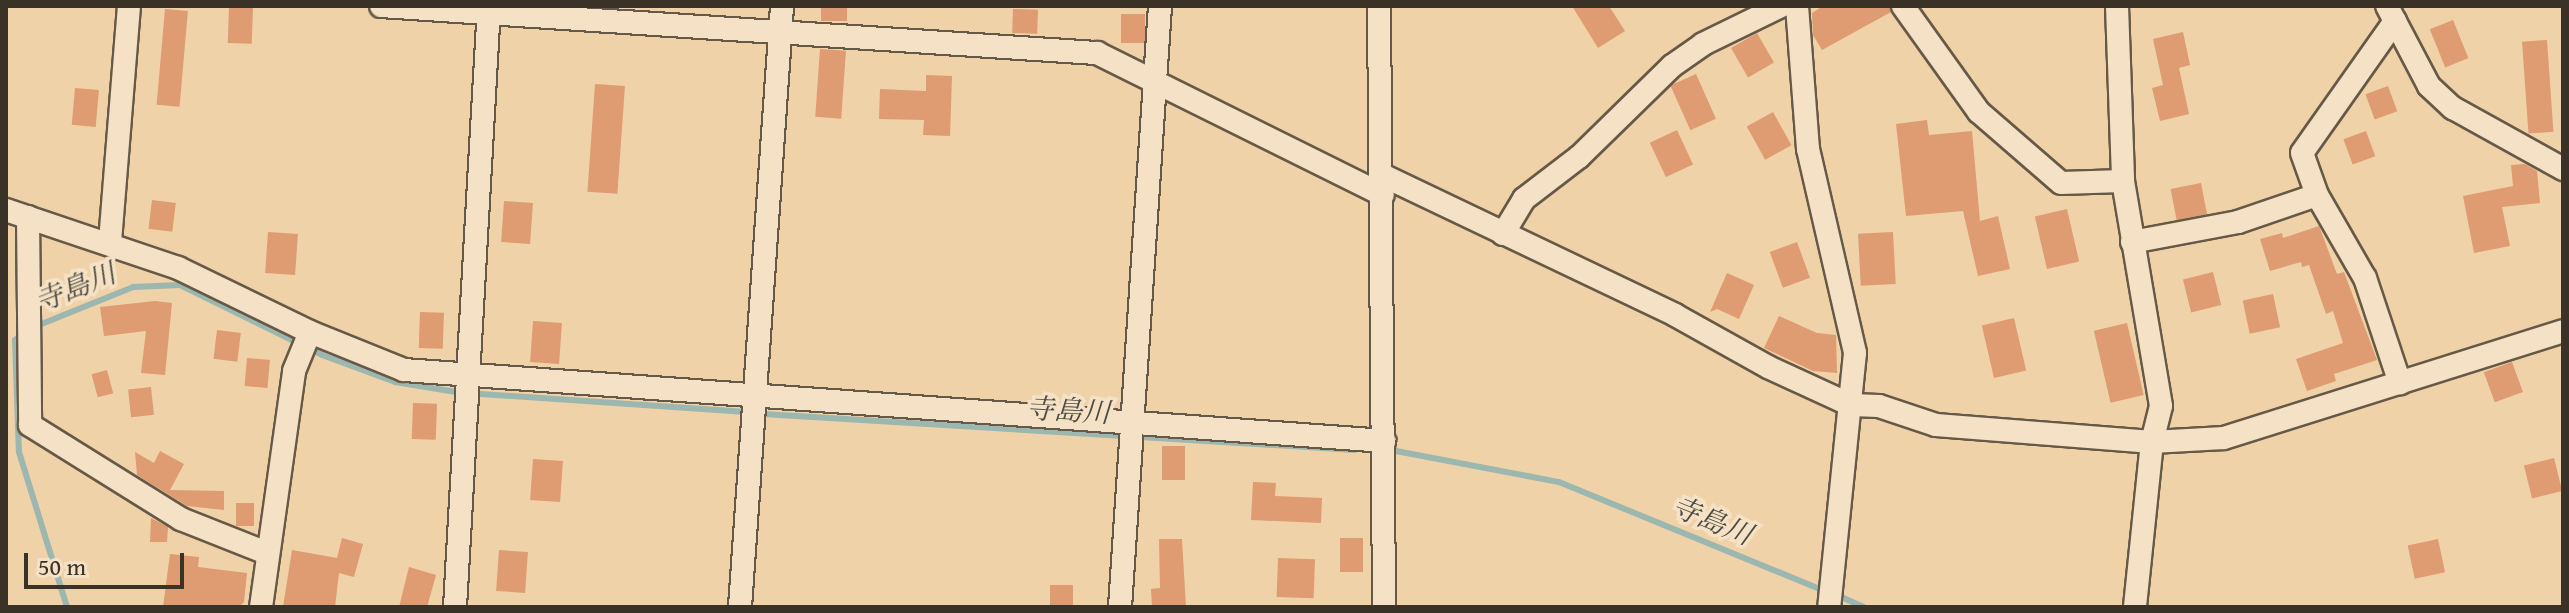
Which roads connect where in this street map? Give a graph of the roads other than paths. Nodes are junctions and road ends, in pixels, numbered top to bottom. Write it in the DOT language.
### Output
graph roads {
  1 [pos="129,6"];
  2 [pos="381,6"];
  3 [pos="782,6"];
  4 [pos="1160,6"];
  5 [pos="1379,6"];
  6 [pos="1781,6"];
  7 [pos="1797,6"];
  8 [pos="1903,6"];
  9 [pos="2117,6"];
  10 [pos="489,10"];
  11 [pos="2391,13"];
  12 [pos="780,32"];
  13 [pos="1155,82"];
  14 [pos="2563,169"];
  15 [pos="2123,181"];
  16 [pos="1382,185"];
  17 [pos="2317,195"];
  18 [pos="6,210"];
  19 [pos="28,217"];
  20 [pos="1503,234"];
  21 [pos="110,242"];
  22 [pos="2132,242"];
  23 [pos="2563,331"];
  24 [pos="306,341"];
  25 [pos="469,376"];
  26 [pos="2400,383"];
  27 [pos="15,388"];
  28 [pos="755,396"];
  29 [pos="1851,405"];
  30 [pos="1132,431"];
  31 [pos="1384,441"];
  32 [pos="2152,442"];
  33 [pos="267,553"];
  34 [pos="261,607"];
  35 [pos="455,607"];
  36 [pos="740,607"];
  37 [pos="1120,607"];
  38 [pos="1384,607"];
  39 [pos="1829,607"];
  40 [pos="2135,607"];
  1 -- 21 [label="street"];
  2 -- 10 [label="street"];
  3 -- 12 [label="street"];
  4 -- 13 [label="street"];
  5 -- 16 [label="street"];
  6 -- 20 [label="street"];
  7 -- 29 [label="street"];
  8 -- 15 [label="street"];
  9 -- 15 [label="street"];
  10 -- 12 [label="street"];
  10 -- 25 [label="street"];
  11 -- 14 [label="street"];
  11 -- 17 [label="street"];
  12 -- 13 [label="street"];
  12 -- 28 [label="street"];
  13 -- 16 [label="street"];
  13 -- 30 [label="street"];
  15 -- 22 [label="street"];
  16 -- 20 [label="street"];
  16 -- 31 [label="street"];
  17 -- 22 [label="street"];
  17 -- 26 [label="street"];
  18 -- 19 [label="street"];
  19 -- 21 [label="street"];
  19 -- 27 [label="street"];
  20 -- 29 [label="street"];
  21 -- 24 [label="street"];
  22 -- 32 [label="street"];
  23 -- 26 [label="street"];
  24 -- 25 [label="street"];
  24 -- 33 [label="street"];
  25 -- 28 [label="street"];
  25 -- 35 [label="street"];
  26 -- 32 [label="street"];
  27 -- 33 [label="street"];
  28 -- 30 [label="street"];
  28 -- 36 [label="street"];
  29 -- 32 [label="street"];
  29 -- 39 [label="street"];
  30 -- 31 [label="street"];
  30 -- 37 [label="street"];
  31 -- 38 [label="street"];
  32 -- 40 [label="street"];
  33 -- 34 [label="street"];
}
